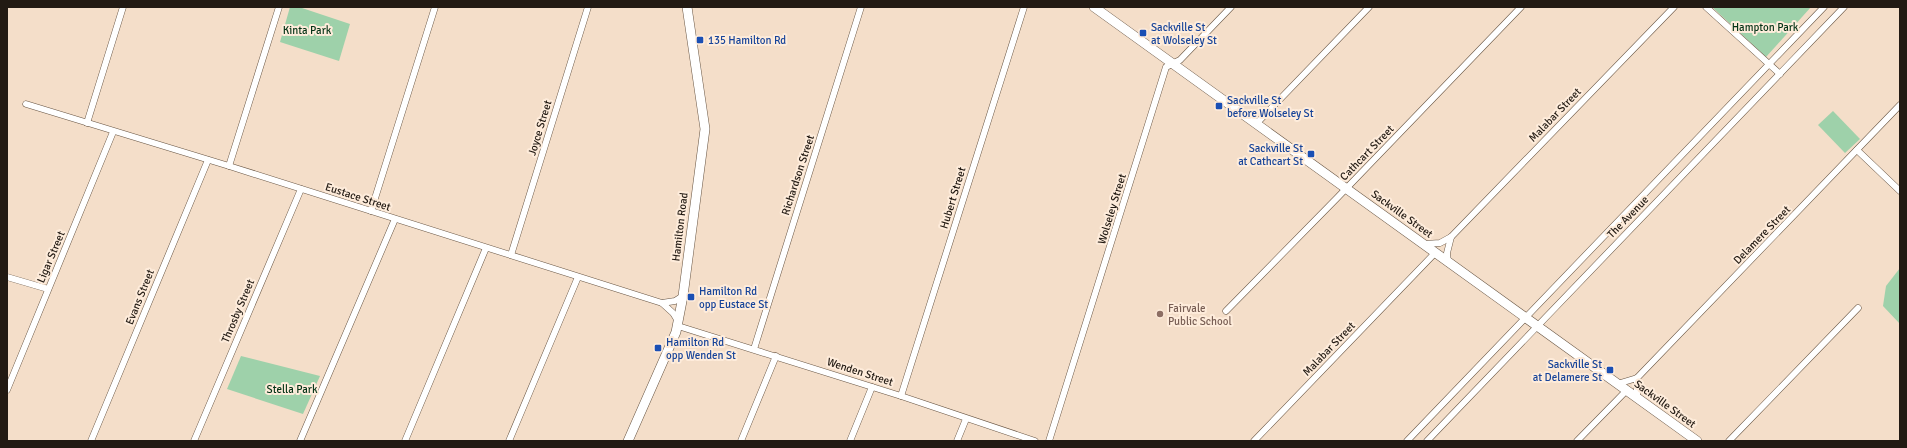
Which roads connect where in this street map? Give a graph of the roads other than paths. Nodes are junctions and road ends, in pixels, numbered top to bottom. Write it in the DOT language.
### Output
graph roads {
  1 [pos="123,7"];
  2 [pos="279,7"];
  3 [pos="435,7"];
  4 [pos="588,7"];
  5 [pos="687,7"];
  6 [pos="862,7"];
  7 [pos="1024,7"];
  8 [pos="1094,7"];
  9 [pos="1230,7"];
  10 [pos="1369,7"];
  11 [pos="1521,7"];
  12 [pos="1674,7"];
  13 [pos="1706,7"];
  14 [pos="1824,7"];
  15 [pos="1844,7"];
  16 [pos="1172,63"];
  17 [pos="1769,64"];
  18 [pos="1780,74"];
  19 [pos="26,104"];
  20 [pos="1900,105"];
  21 [pos="87,123"];
  22 [pos="1256,124"];
  23 [pos="113,132"];
  24 [pos="1857,150"];
  25 [pos="208,160"];
  26 [pos="229,166"];
  27 [pos="301,189"];
  28 [pos="1346,189"];
  29 [pos="1900,191"];
  30 [pos="371,211"];
  31 [pos="395,219"];
  32 [pos="1451,237"];
  33 [pos="1423,244"];
  34 [pos="486,248"];
  35 [pos="1435,253"];
  36 [pos="511,255"];
  37 [pos="1448,263"];
  38 [pos="7,277"];
  39 [pos="578,277"];
  40 [pos="48,289"];
  41 [pos="683,296"];
  42 [pos="662,303"];
  43 [pos="1858,308"];
  44 [pos="1226,311"];
  45 [pos="1525,318"];
  46 [pos="678,324"];
  47 [pos="1537,326"];
  48 [pos="754,349"];
  49 [pos="776,356"];
  50 [pos="1637,378"];
  51 [pos="1617,384"];
  52 [pos="872,387"];
  53 [pos="7,390"];
  54 [pos="1626,390"];
  55 [pos="901,396"];
  56 [pos="1638,398"];
  57 [pos="966,419"];
  58 [pos="91,441"];
  59 [pos="194,441"];
  60 [pos="300,441"];
  61 [pos="405,441"];
  62 [pos="509,441"];
  63 [pos="628,441"];
  64 [pos="741,441"];
  65 [pos="850,441"];
  66 [pos="957,441"];
  67 [pos="1036,441"];
  68 [pos="1049,441"];
  69 [pos="1254,441"];
  70 [pos="1407,441"];
  71 [pos="1426,441"];
  72 [pos="1577,441"];
  73 [pos="1697,441"];
  74 [pos="1729,441"];
  1 -- 21 [label="street"];
  2 -- 26 [label="street"];
  3 -- 30 [label="street"];
  4 -- 36 [label="street, Joyce Street"];
  5 -- 41 [label="main road, Hamilton Road"];
  6 -- 48 [label="street, Richardson Street"];
  7 -- 55 [label="street, Hubert Street"];
  8 -- 16 [label="main road, Sackville Street"];
  9 -- 16 [label="street, Wolseley Street"];
  10 -- 22 [label="street"];
  11 -- 28 [label="street, Cathcart Street"];
  12 -- 32 [label="street, Malabar Street"];
  13 -- 17 [label="street"];
  14 -- 17 [label="street, The Avenue"];
  15 -- 18 [label="street, The Avenue"];
  16 -- 22 [label="main road, Sackville Street"];
  16 -- 68 [label="street, Wolseley Street"];
  17 -- 18 [label="street"];
  17 -- 45 [label="street, The Avenue"];
  18 -- 47 [label="street, The Avenue"];
  19 -- 21 [label="street, Eustace Street"];
  20 -- 24 [label="street, Delamere Street"];
  21 -- 23 [label="street, Eustace Street"];
  22 -- 28 [label="main road, Sackville Street"];
  23 -- 25 [label="street, Eustace Street"];
  23 -- 40 [label="street, Ligar Street"];
  24 -- 29 [label="street"];
  24 -- 50 [label="street, Delamere Street"];
  25 -- 26 [label="street, Eustace Street"];
  25 -- 58 [label="street, Evans Street"];
  26 -- 27 [label="street, Eustace Street"];
  27 -- 30 [label="street, Eustace Street"];
  27 -- 59 [label="street, Throsby Street"];
  28 -- 33 [label="main road, Sackville Street"];
  28 -- 44 [label="street, Cathcart Street"];
  30 -- 31 [label="street, Eustace Street"];
  31 -- 34 [label="street, Eustace Street"];
  31 -- 60 [label="street"];
  32 -- 33 [label="street, Malabar Street"];
  32 -- 37 [label="street"];
  33 -- 35 [label="main road, Sackville Street"];
  34 -- 36 [label="street, Eustace Street"];
  34 -- 61 [label="street"];
  35 -- 37 [label="main road, Sackville Street"];
  35 -- 69 [label="street, Malabar Street"];
  36 -- 39 [label="street, Eustace Street"];
  37 -- 45 [label="main road, Sackville Street"];
  38 -- 40 [label="street"];
  39 -- 42 [label="street, Eustace Street"];
  39 -- 62 [label="street"];
  40 -- 53 [label="street, Ligar Street"];
  41 -- 42 [label="street"];
  41 -- 46 [label="main road, Hamilton Road"];
  42 -- 46 [label="street"];
  43 -- 74 [label="street"];
  45 -- 47 [label="main road, Sackville Street"];
  45 -- 70 [label="street, The Avenue"];
  46 -- 48 [label="street, Wenden Street"];
  46 -- 63 [label="main road, Hamilton Road"];
  47 -- 51 [label="main road, Sackville Street"];
  47 -- 71 [label="street, The Avenue"];
  48 -- 49 [label="street, Wenden Street"];
  49 -- 52 [label="street, Wenden Street"];
  49 -- 64 [label="street"];
  50 -- 51 [label="street, Delamere Street"];
  50 -- 56 [label="street"];
  51 -- 54 [label="main road, Sackville Street"];
  52 -- 55 [label="street, Wenden Street"];
  52 -- 65 [label="street"];
  54 -- 56 [label="main road, Sackville Street"];
  54 -- 72 [label="street"];
  55 -- 57 [label="street, Wenden Street"];
  56 -- 73 [label="main road, Sackville Street"];
  57 -- 66 [label="street"];
  57 -- 67 [label="street, Wenden Street"];
}
